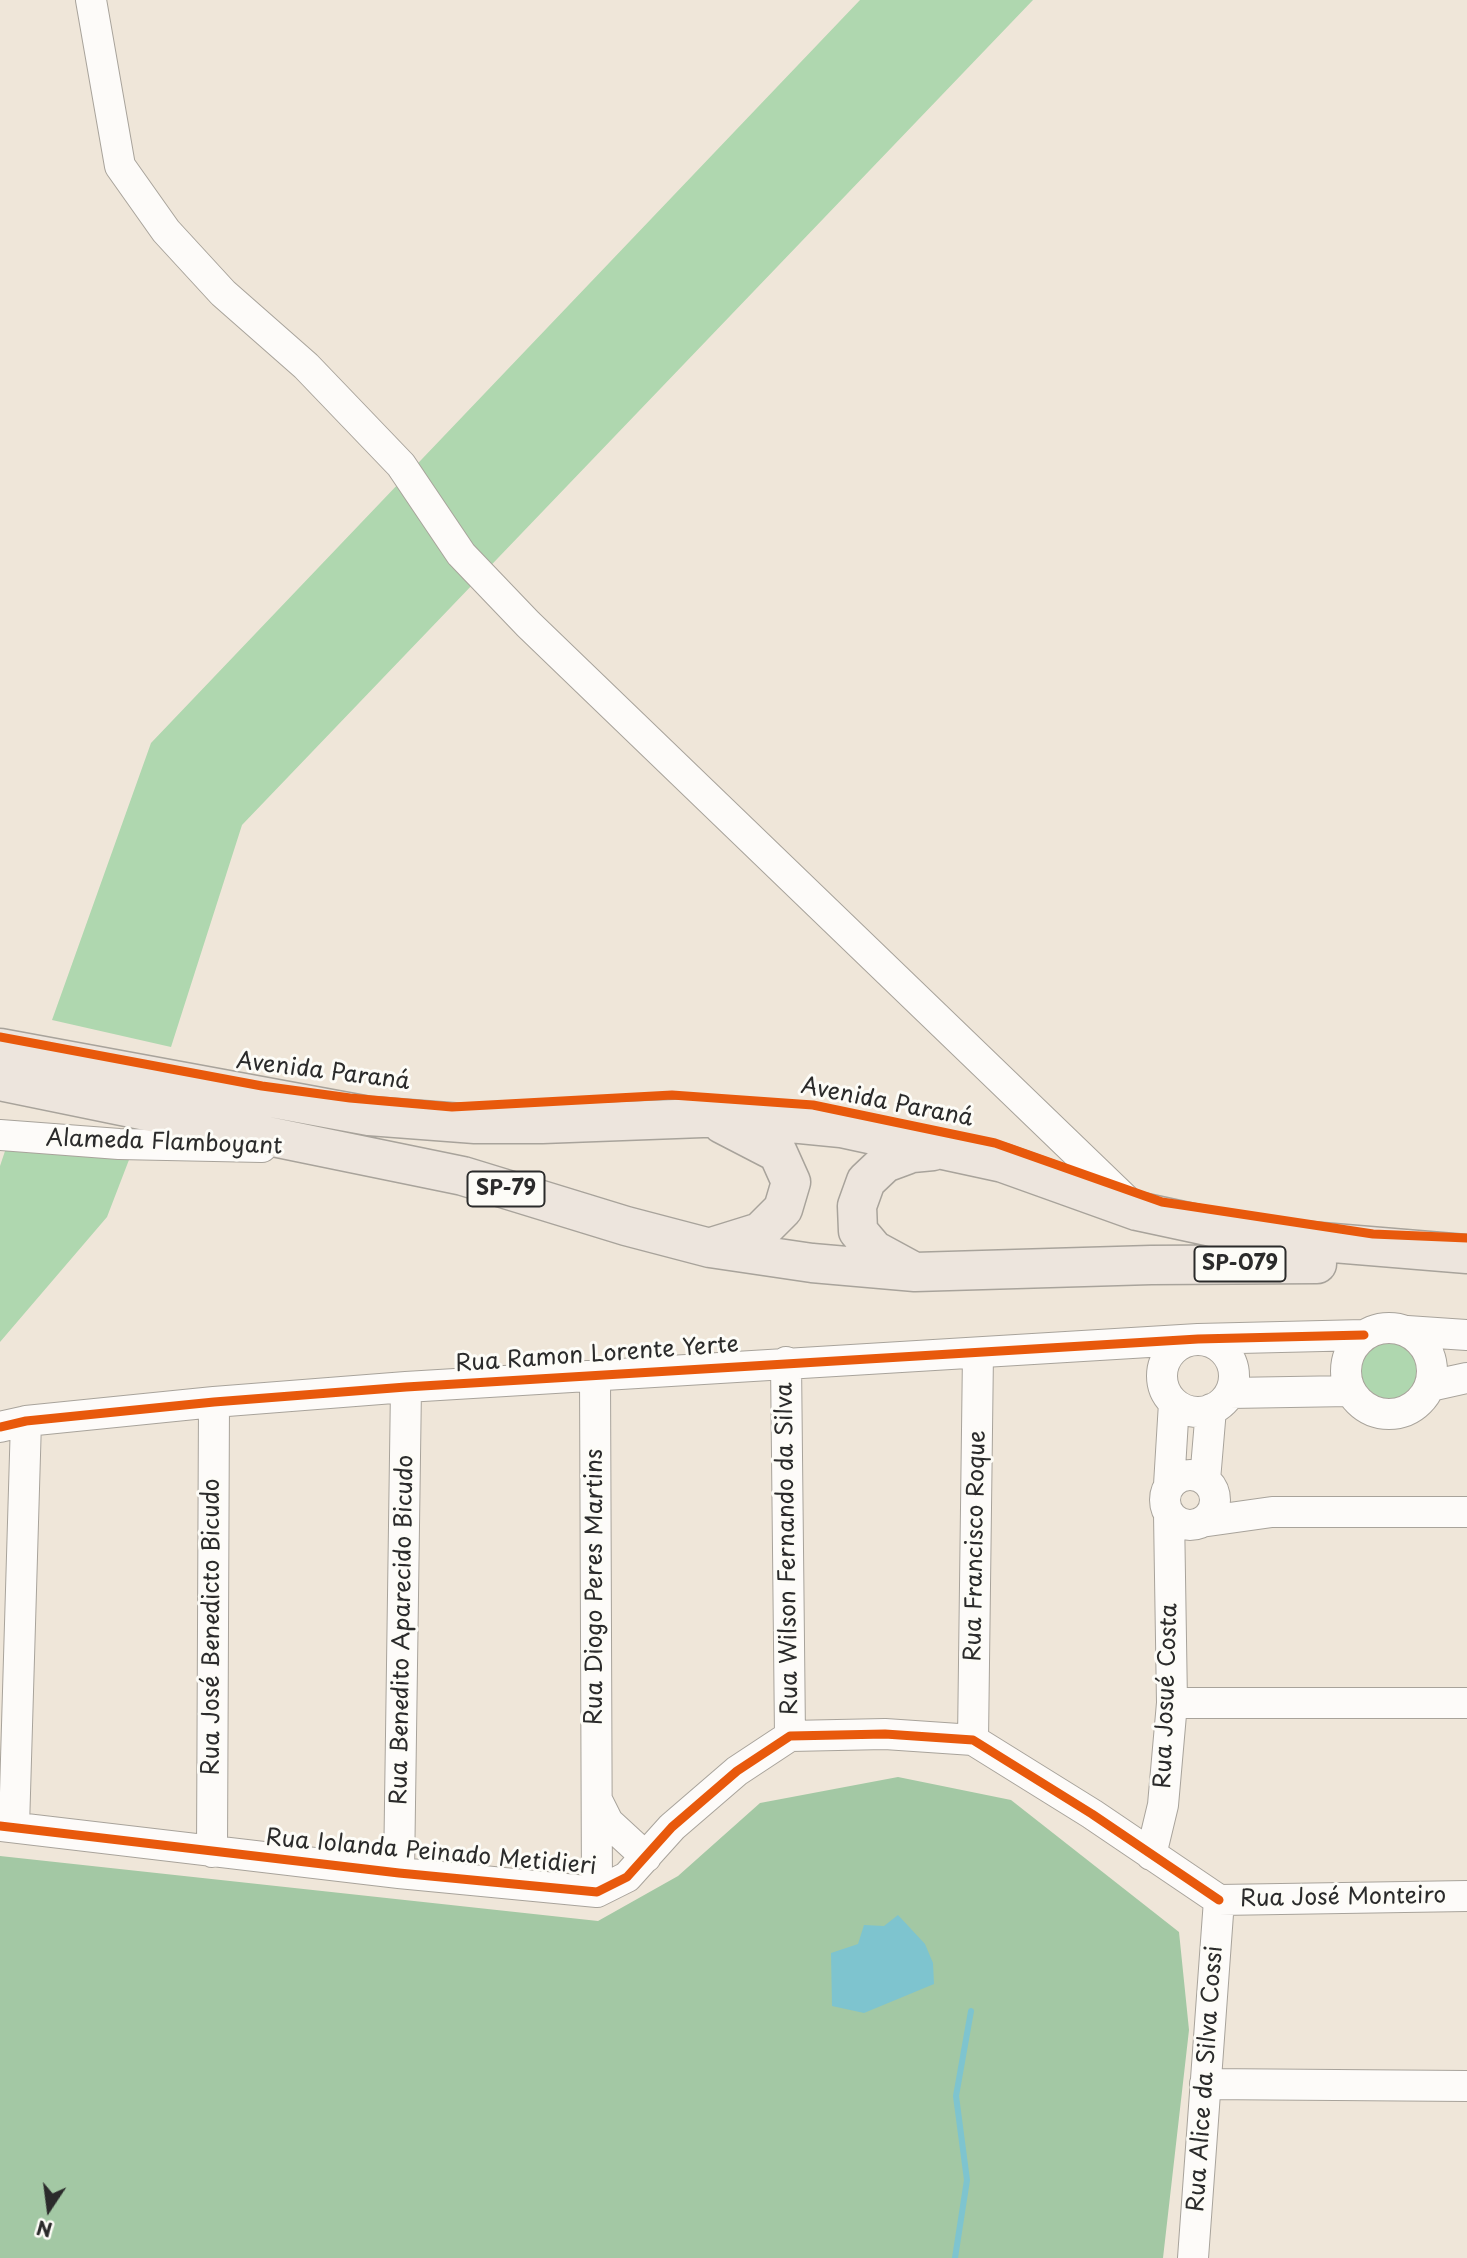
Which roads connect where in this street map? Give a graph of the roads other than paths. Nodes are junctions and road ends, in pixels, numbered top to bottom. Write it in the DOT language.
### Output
graph roads {
  1 [pos="91,0"];
  2 [pos="0,1048"];
  3 [pos="0,1081"];
  4 [pos="705,1117"];
  5 [pos="0,1135"];
  6 [pos="327,1148"];
  7 [pos="946,1150"];
  8 [pos="1137,1211"];
  9 [pos="710,1248"];
  10 [pos="1467,1254"];
  11 [pos="1013,1271"];
  12 [pos="915,1272"];
  13 [pos="1467,1275"];
  14 [pos="1407,1331"];
  15 [pos="1364,1335"];
  16 [pos="1467,1335"];
  17 [pos="1198,1339"];
  18 [pos="978,1353"];
  19 [pos="786,1362"];
  20 [pos="595,1375"];
  21 [pos="1467,1378"];
  22 [pos="1430,1386"];
  23 [pos="406,1387"];
  24 [pos="1350,1391"];
  25 [pos="1221,1401"];
  26 [pos="214,1402"];
  27 [pos="1174,1403"];
  28 [pos="13,1424"];
  29 [pos="1210,1487"];
  30 [pos="1182,1512"];
  31 [pos="1272,1512"];
  32 [pos="1467,1512"];
  33 [pos="1172,1703"];
  34 [pos="1467,1703"];
  35 [pos="790,1736"];
  36 [pos="973,1740"];
  37 [pos="597,1800"];
  38 [pos="7,1827"];
  39 [pos="672,1827"];
  40 [pos="622,1837"];
  41 [pos="212,1852"];
  42 [pos="1151,1855"];
  43 [pos="646,1857"];
  44 [pos="399,1873"];
  45 [pos="597,1892"];
  46 [pos="1467,1896"];
  47 [pos="1219,1900"];
  48 [pos="1205,2084"];
  49 [pos="1467,2087"];
  50 [pos="1193,2258"];
  1 -- 8 [label="street"];
  2 -- 4 [label="main road, Avenida Paraná / SP-079"];
  3 -- 6 [label="main road, SP-79"];
  4 -- 7 [label="main road, Avenida Paraná / SP-079"];
  4 -- 9 [label="main road"];
  5 -- 6 [label="street, Alameda Flamboyant"];
  6 -- 9 [label="main road, SP-79"];
  7 -- 8 [label="main road, Avenida Paraná / SP-079"];
  7 -- 12 [label="main road"];
  8 -- 10 [label="main road, Avenida Paraná / SP-079"];
  9 -- 12 [label="main road, SP-79"];
  11 -- 12 [label="main road, SP-79"];
  11 -- 13 [label="main road, SP-079"];
  14 -- 15 [label="street"];
  14 -- 16 [label="street"];
  14 -- 22 [label="street"];
  15 -- 17 [label="street, Rua Ramon Lorente Yerte"];
  15 -- 24 [label="street"];
  17 -- 18 [label="street, Rua Ramon Lorente Yerte"];
  17 -- 25 [label="street"];
  17 -- 27 [label="street"];
  18 -- 19 [label="street, Rua Ramon Lorente Yerte"];
  18 -- 36 [label="street, Rua Francisco Roque"];
  19 -- 20 [label="street, Rua Ramon Lorente Yerte"];
  19 -- 35 [label="street, Rua Wilson Fernando da Silva"];
  20 -- 23 [label="street, Rua Ramon Lorente Yerte"];
  20 -- 37 [label="street, Rua Diogo Peres Martins"];
  21 -- 22 [label="street"];
  22 -- 24 [label="street"];
  23 -- 26 [label="street, Rua Ramon Lorente Yerte"];
  23 -- 44 [label="street, Rua Benedito Aparecido Bicudo"];
  24 -- 25 [label="street"];
  25 -- 27 [label="street"];
  25 -- 29 [label="street"];
  26 -- 28 [label="street, Rua Ramon Lorente Yerte"];
  26 -- 41 [label="street, Rua José Benedicto Bicudo"];
  27 -- 30 [label="street, Rua Josué Costa"];
  28 -- 38 [label="street"];
  29 -- 30 [label="street"];
  29 -- 30 [label="street"];
  29 -- 31 [label="street"];
  30 -- 31 [label="street"];
  30 -- 33 [label="street, Rua Josué Costa"];
  31 -- 32 [label="street"];
  33 -- 34 [label="street"];
  33 -- 42 [label="street, Rua Josué Costa"];
  35 -- 36 [label="street"];
  35 -- 39 [label="street, Rua Iolanda Peinado Metidieri"];
  36 -- 42 [label="street"];
  37 -- 40 [label="street"];
  37 -- 45 [label="street, Rua Diogo Peres Martins"];
  38 -- 41 [label="street, Rua Iolanda Peinado Metidieri"];
  39 -- 40 [label="street"];
  39 -- 43 [label="street, Rua Iolanda Peinado Metidieri"];
  40 -- 43 [label="street"];
  41 -- 44 [label="street, Rua Iolanda Peinado Metidieri"];
  42 -- 47 [label="street"];
  43 -- 45 [label="street, Rua Iolanda Peinado Metidieri"];
  44 -- 45 [label="street, Rua Iolanda Peinado Metidieri"];
  46 -- 47 [label="street, Rua José Monteiro"];
  47 -- 48 [label="street, Rua Alice da Silva Cossi"];
  48 -- 49 [label="street"];
  48 -- 50 [label="street, Rua Alice da Silva Cossi"];
}
